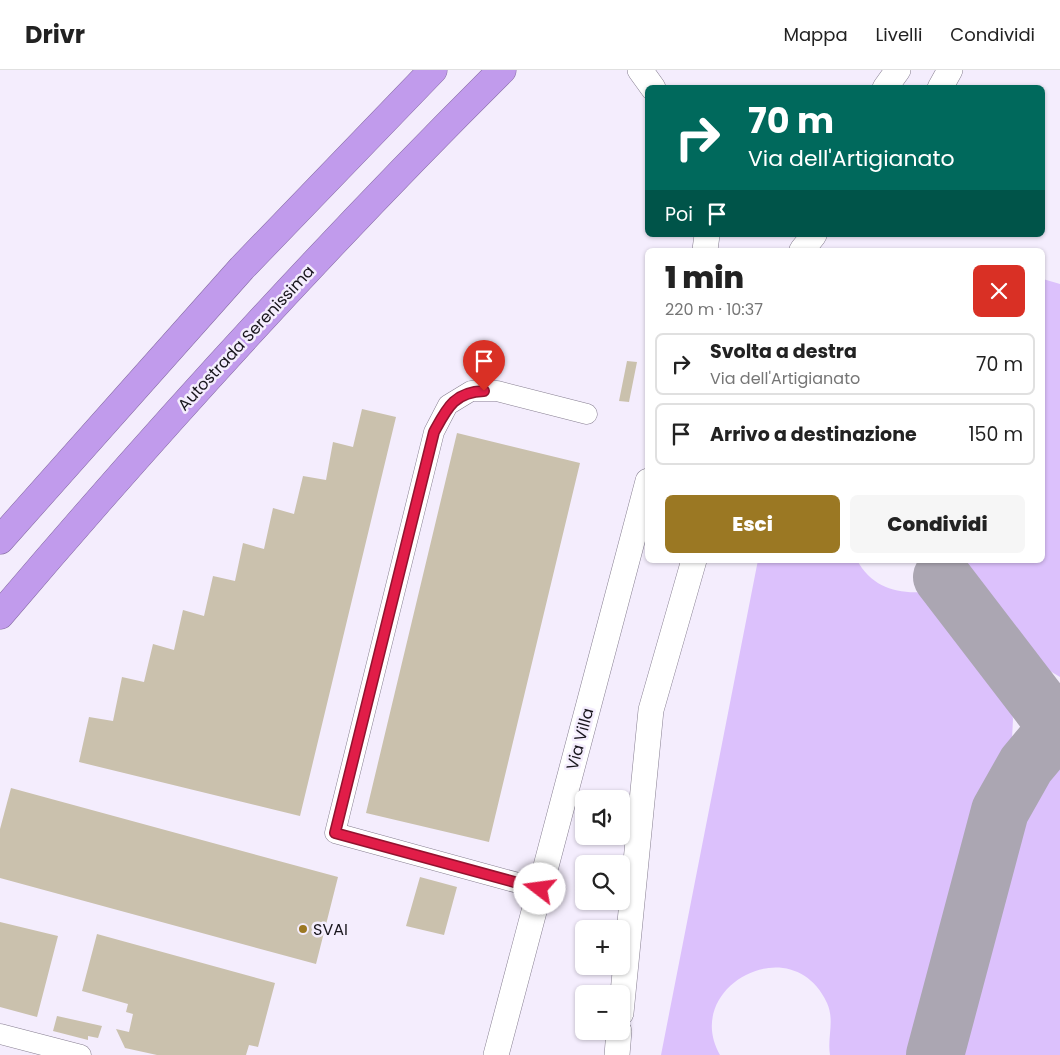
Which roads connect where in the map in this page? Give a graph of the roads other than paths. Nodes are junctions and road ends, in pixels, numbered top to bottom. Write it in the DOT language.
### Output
graph roads {
  1 [pos="433,70"];
  2 [pos="502,70"];
  3 [pos="640,70"];
  4 [pos="898,70"];
  5 [pos="950,70"];
  6 [pos="651,85"];
  7 [pos="887,85"];
  8 [pos="942,85"];
  9 [pos="812,237"];
  10 [pos="804,248"];
  11 [pos="588,414"];
  12 [pos="645,492"];
  13 [pos="0,540"];
  14 [pos="693,563"];
  15 [pos="0,615"];
  16 [pos="540,889"];
  17 [pos="624,985"];
  18 [pos="0,1034"];
  19 [pos="618,1040"];
  20 [pos="81,1055"];
  21 [pos="496,1055"];
  22 [pos="617,1055"];
  1 -- 13 [label="highway"];
  2 -- 15 [label="highway, Autostrada Serenissima"];
  3 -- 6 [label="street"];
  4 -- 7 [label="street"];
  5 -- 8 [label="street"];
  9 -- 10 [label="street"];
  11 -- 16 [label="street"];
  12 -- 16 [label="street, Via Villa"];
  14 -- 17 [label="street"];
  16 -- 21 [label="street, Via Villa"];
  18 -- 20 [label="street"];
  19 -- 22 [label="street"];
}
